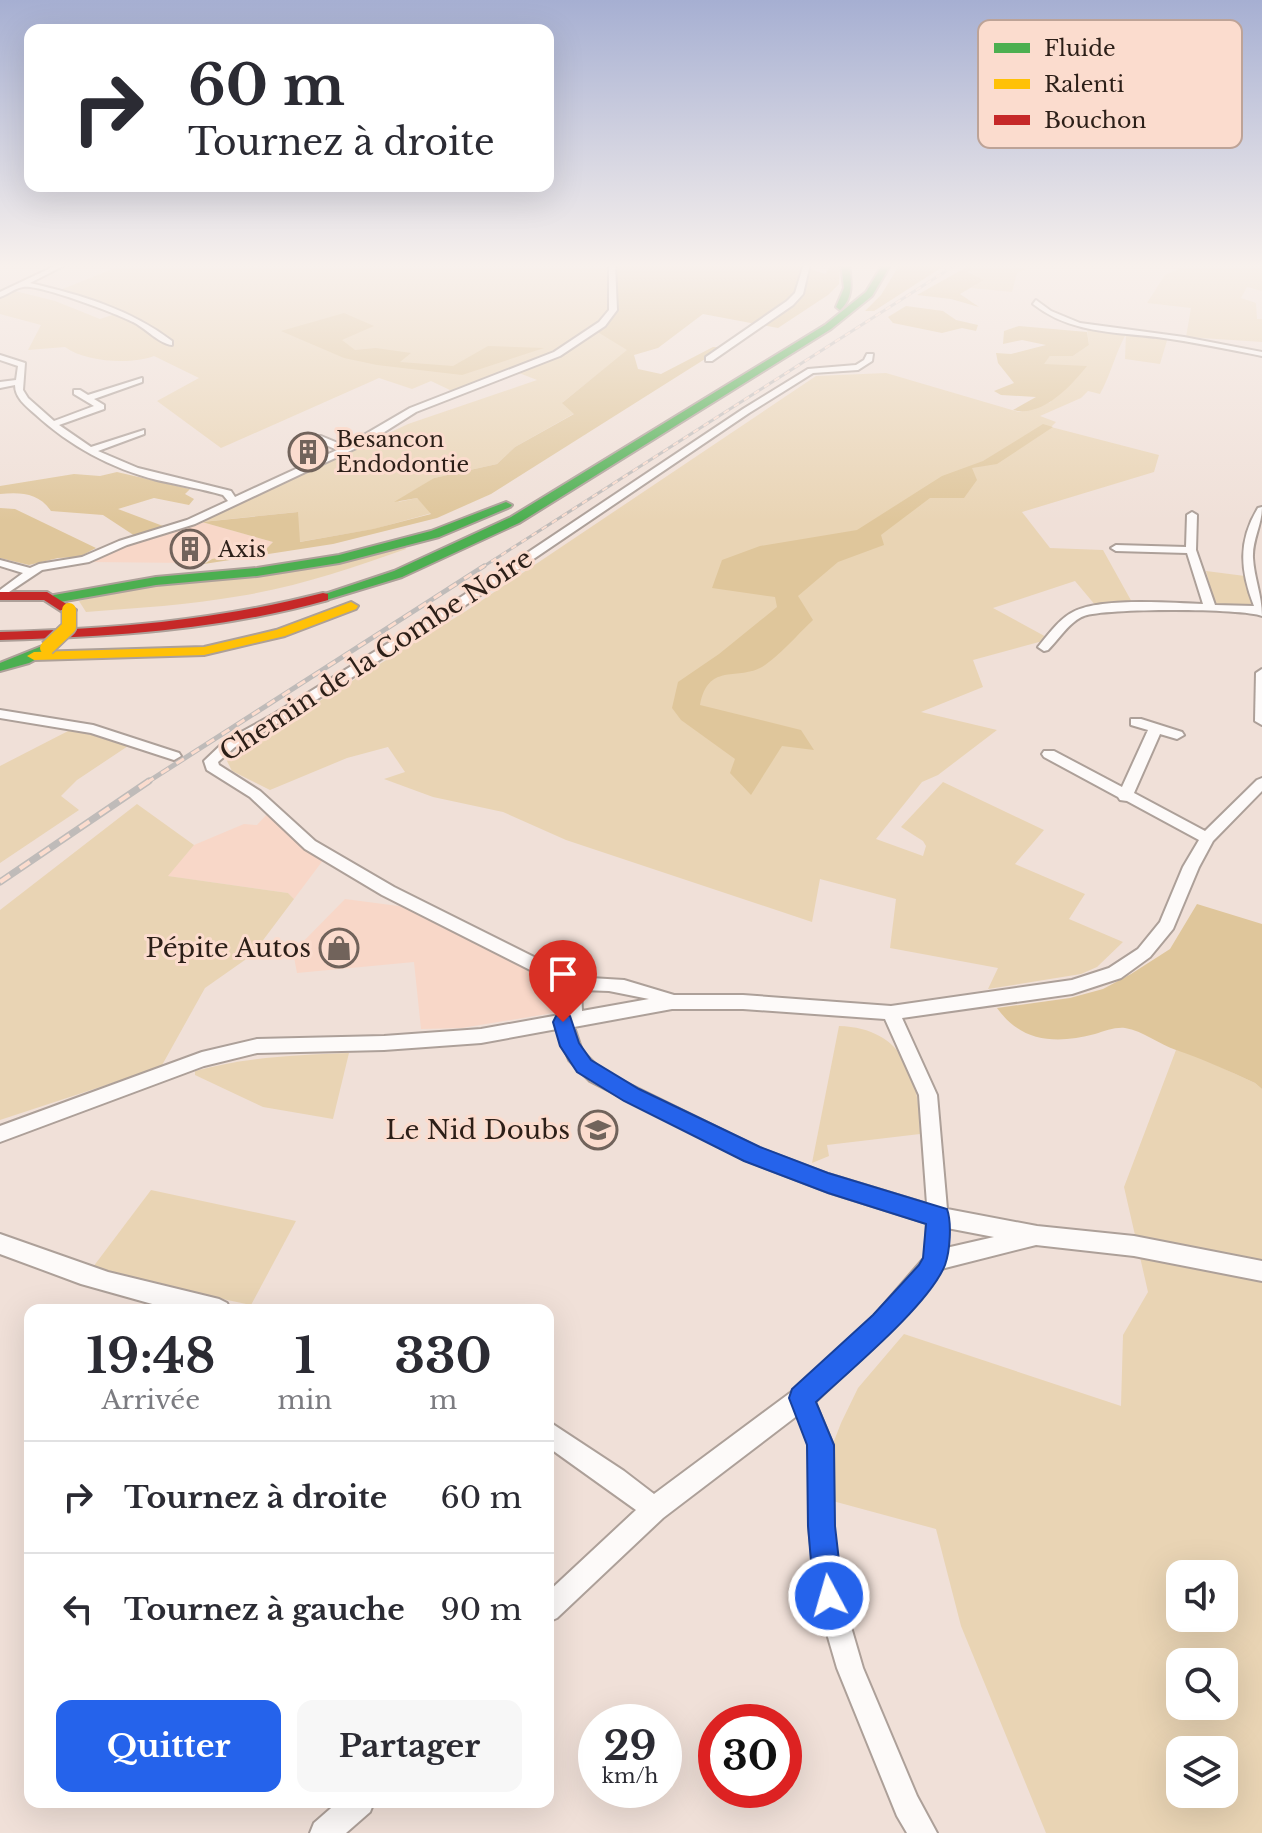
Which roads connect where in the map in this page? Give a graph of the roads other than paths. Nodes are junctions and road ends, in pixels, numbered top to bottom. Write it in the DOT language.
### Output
graph roads {
  1 [pos="561,350"];
  2 [pos="723,350"];
  3 [pos="770,350"];
  4 [pos="793,350"];
  5 [pos="798,350"];
  6 [pos="1240,350"];
  7 [pos="1262,354"];
  8 [pos="870,356"];
  9 [pos="0,357"];
  10 [pos="709,359"];
  11 [pos="139,380"];
  12 [pos="18,382"];
  13 [pos="0,385"];
  14 [pos="77,392"];
  15 [pos="88,398"];
  16 [pos="51,425"];
  17 [pos="141,432"];
  18 [pos="318,438"];
  19 [pos="345,450"];
  20 [pos="89,451"];
  21 [pos="536,492"];
  22 [pos="233,501"];
  23 [pos="1261,513"];
  24 [pos="1192,515"];
  25 [pos="1116,548"];
  26 [pos="1191,550"];
  27 [pos="0,563"];
  28 [pos="32,572"];
  29 [pos="0,595"];
  30 [pos="54,601"];
  31 [pos="1210,607"];
  32 [pos="1262,611"];
  33 [pos="0,625"];
  34 [pos="0,636"];
  35 [pos="1044,647"];
  36 [pos="35,655"];
  37 [pos="0,667"];
  38 [pos="1262,673"];
  39 [pos="0,687"];
  40 [pos="0,714"];
  41 [pos="1262,721"];
  42 [pos="1136,722"];
  43 [pos="1156,728"];
  44 [pos="1177,735"];
  45 [pos="1049,754"];
  46 [pos="174,756"];
  47 [pos="1262,783"];
  48 [pos="1125,797"];
  49 [pos="1207,838"];
  50 [pos="572,984"];
  51 [pos="672,1002"];
  52 [pos="891,1013"];
  53 [pos="568,1021"];
  54 [pos="0,1134"];
  55 [pos="938,1217"];
  56 [pos="1037,1236"];
  57 [pos="0,1244"];
  58 [pos="935,1261"];
  59 [pos="1262,1271"];
  60 [pos="189,1304"];
  61 [pos="802,1398"];
  62 [pos="554,1437"];
  63 [pos="654,1509"];
  64 [pos="554,1603"];
  65 [pos="353,1808"];
  66 [pos="324,1833"];
  67 [pos="923,1833"];
  1 -- 19 [label="street"];
  2 -- 10 [label="street"];
  3 -- 21 [label="main road"];
  4 -- 34 [label="main road"];
  5 -- 36 [label="main road"];
  6 -- 7 [label="street"];
  8 -- 50 [label="street, Chemin de la Combe Noire"];
  9 -- 12 [label="street"];
  11 -- 15 [label="street"];
  12 -- 13 [label="street"];
  12 -- 16 [label="street"];
  14 -- 15 [label="street"];
  15 -- 16 [label="street"];
  16 -- 20 [label="street"];
  17 -- 20 [label="street"];
  18 -- 19 [label="street"];
  19 -- 22 [label="street"];
  20 -- 22 [label="street"];
  21 -- 30 [label="main road"];
  21 -- 33 [label="main road"];
  22 -- 28 [label="street"];
  23 -- 32 [label="street"];
  24 -- 26 [label="street"];
  25 -- 26 [label="street"];
  26 -- 31 [label="street"];
  27 -- 28 [label="street"];
  28 -- 29 [label="street"];
  28 -- 30 [label="street"];
  29 -- 30 [label="main road"];
  30 -- 36 [label="main road, bridge"];
  31 -- 32 [label="street"];
  31 -- 35 [label="street"];
  36 -- 37 [label="main road"];
  36 -- 39 [label="main road"];
  38 -- 41 [label="street"];
  40 -- 46 [label="street"];
  42 -- 43 [label="street"];
  43 -- 44 [label="street"];
  43 -- 48 [label="street"];
  45 -- 48 [label="street"];
  47 -- 49 [label="street"];
  48 -- 49 [label="street"];
  49 -- 52 [label="street"];
  50 -- 51 [label="street, Chemin de la Combe Noire"];
  50 -- 53 [label="street"];
  51 -- 52 [label="street"];
  51 -- 53 [label="street"];
  52 -- 55 [label="street"];
  53 -- 54 [label="street"];
  53 -- 55 [label="street"];
  55 -- 56 [label="street"];
  55 -- 58 [label="street"];
  56 -- 58 [label="street"];
  56 -- 59 [label="street"];
  57 -- 60 [label="street"];
  58 -- 61 [label="street"];
  61 -- 63 [label="street"];
  61 -- 67 [label="street"];
  62 -- 63 [label="street"];
  63 -- 64 [label="street"];
  65 -- 66 [label="street"];
}
